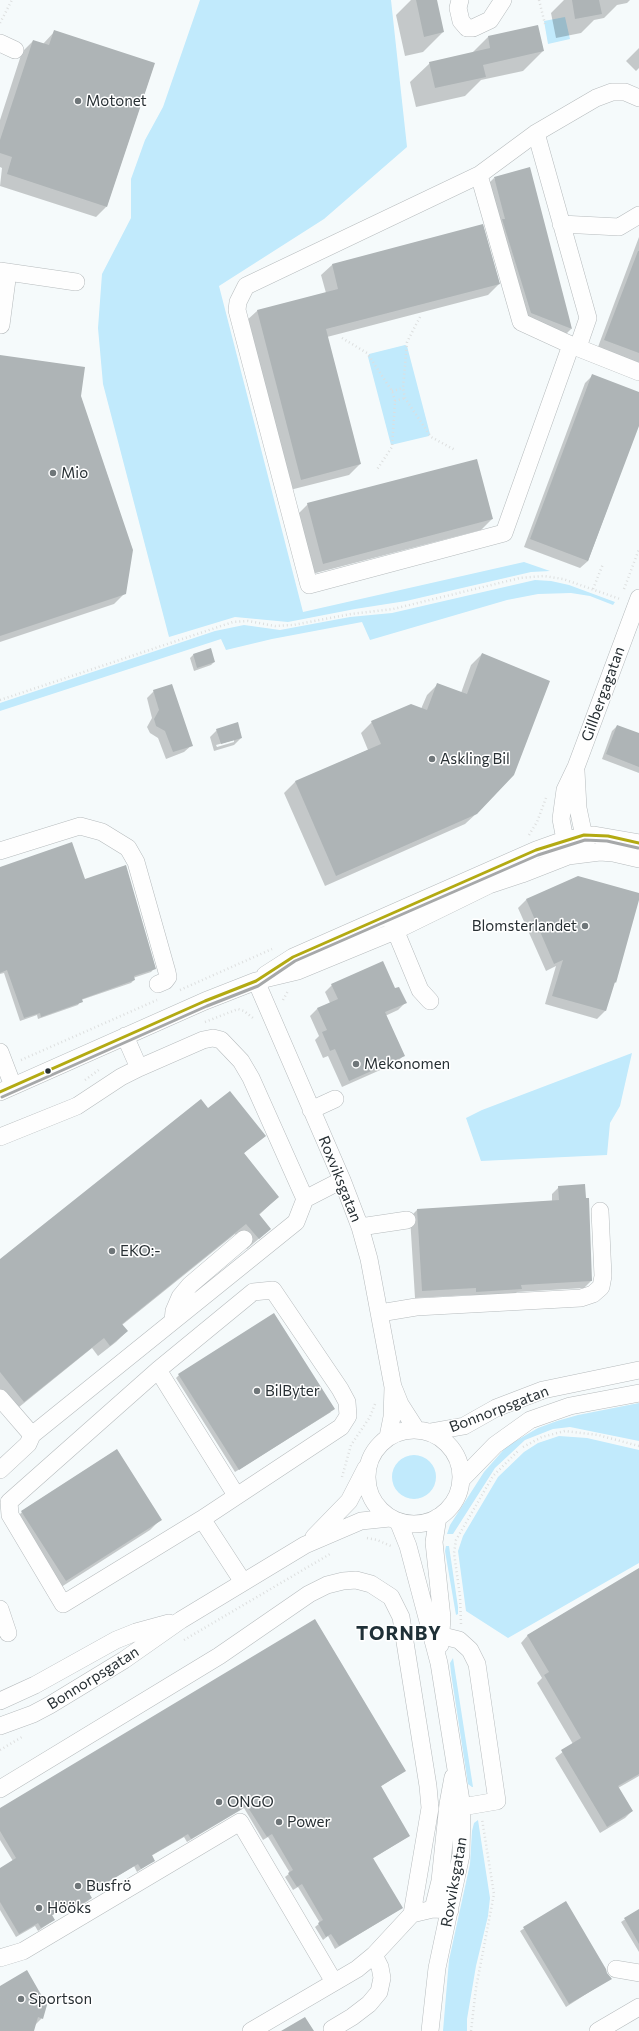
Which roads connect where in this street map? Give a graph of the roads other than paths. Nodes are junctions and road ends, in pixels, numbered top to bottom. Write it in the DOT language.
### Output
graph roads {
  1 [pos="460,0"];
  2 [pos="503,0"];
  3 [pos="639,98"];
  4 [pos="536,133"];
  5 [pos="479,175"];
  6 [pos="639,215"];
  7 [pos="561,224"];
  8 [pos="4,272"];
  9 [pos="76,282"];
  10 [pos="1,325"];
  11 [pos="575,346"];
  12 [pos="639,372"];
  13 [pos="639,598"];
  14 [pos="576,767"];
  15 [pos="584,835"];
  16 [pos="639,843"];
  17 [pos="566,848"];
  18 [pos="0,851"];
  19 [pos="587,852"];
  20 [pos="639,859"];
  21 [pos="388,915"];
  22 [pos="395,931"];
  23 [pos="256,981"];
  24 [pos="161,991"];
  25 [pos="430,1000"];
  26 [pos="125,1036"];
  27 [pos="3,1060"];
  28 [pos="139,1068"];
  29 [pos="7,1089"];
  30 [pos="335,1099"];
  31 [pos="311,1110"];
  32 [pos="0,1137"];
  33 [pos="342,1180"];
  34 [pos="306,1199"];
  35 [pos="600,1211"];
  36 [pos="407,1220"];
  37 [pos="360,1227"];
  38 [pos="244,1239"];
  39 [pos="380,1313"];
  40 [pos="174,1321"];
  41 [pos="158,1370"];
  42 [pos="639,1370"];
  43 [pos="393,1387"];
  44 [pos="639,1393"];
  45 [pos="0,1398"];
  46 [pos="423,1431"];
  47 [pos="32,1435"];
  48 [pos="388,1437"];
  49 [pos="370,1460"];
  50 [pos="0,1470"];
  51 [pos="460,1480"];
  52 [pos="236,1495"];
  53 [pos="438,1517"];
  54 [pos="202,1519"];
  55 [pos="394,1519"];
  56 [pos="305,1545"];
  57 [pos="243,1582"];
  58 [pos="0,1609"];
  59 [pos="181,1620"];
  60 [pos="8,1633"];
  61 [pos="436,1634"];
  62 [pos="0,1701"];
  63 [pos="0,1726"];
  64 [pos="456,1765"];
  65 [pos="0,1790"];
  66 [pos="462,1807"];
  67 [pos="433,1909"];
  68 [pos="450,1910"];
  69 [pos="412,1914"];
  70 [pos="374,1955"];
  71 [pos="0,1958"];
  72 [pos="616,1969"];
  73 [pos="639,1973"];
  74 [pos="334,1982"];
  75 [pos="639,2007"];
  76 [pos="332,2029"];
  77 [pos="251,2031"];
  78 [pos="430,2031"];
  79 [pos="598,2031"];
  1 -- 2 [label="street"];
  3 -- 4 [label="street"];
  4 -- 5 [label="street"];
  4 -- 7 [label="street"];
  5 -- 11 [label="street"];
  5 -- 11 [label="street"];
  6 -- 7 [label="street"];
  7 -- 11 [label="street"];
  8 -- 9 [label="street"];
  8 -- 10 [label="street"];
  11 -- 12 [label="street"];
  13 -- 14 [label="street, Gillbergagatan"];
  14 -- 15 [label="street, Gillbergagatan"];
  14 -- 17 [label="street, Gillbergagatan"];
  15 -- 16 [label="street"];
  15 -- 17 [label="street"];
  15 -- 19 [label="street, Gillbergagatan"];
  17 -- 19 [label="street"];
  17 -- 21 [label="street"];
  17 -- 22 [label="street"];
  18 -- 24 [label="street"];
  19 -- 20 [label="street"];
  21 -- 22 [label="street"];
  21 -- 23 [label="street"];
  22 -- 23 [label="street"];
  22 -- 25 [label="street"];
  23 -- 26 [label="street"];
  23 -- 31 [label="street, Roxviksgatan"];
  26 -- 28 [label="street"];
  26 -- 29 [label="street"];
  27 -- 29 [label="street"];
  28 -- 32 [label="street"];
  28 -- 34 [label="street"];
  30 -- 31 [label="street"];
  31 -- 33 [label="street, Roxviksgatan"];
  33 -- 34 [label="street"];
  33 -- 37 [label="street, Roxviksgatan"];
  34 -- 40 [label="street"];
  35 -- 39 [label="street"];
  36 -- 37 [label="street"];
  37 -- 39 [label="street, Roxviksgatan"];
  38 -- 40 [label="street"];
  39 -- 43 [label="street, Roxviksgatan"];
  40 -- 47 [label="street"];
  41 -- 52 [label="street"];
  41 -- 52 [label="street"];
  41 -- 54 [label="street"];
  42 -- 46 [label="street, Bonnorpsgatan"];
  43 -- 46 [label="street, Roxviksgatan"];
  43 -- 48 [label="street, Roxviksgatan"];
  44 -- 51 [label="street, Bonnorpsgatan"];
  45 -- 47 [label="street"];
  46 -- 48 [label="street"];
  46 -- 51 [label="street"];
  47 -- 50 [label="street"];
  48 -- 49 [label="street"];
  49 -- 55 [label="street"];
  49 -- 56 [label="street, Bonnorpsgatan"];
  51 -- 53 [label="street"];
  52 -- 54 [label="street"];
  53 -- 55 [label="street"];
  53 -- 61 [label="street, Roxviksgatan"];
  54 -- 57 [label="street"];
  55 -- 56 [label="street, Bonnorpsgatan"];
  55 -- 61 [label="street, Roxviksgatan"];
  56 -- 57 [label="street, Bonnorpsgatan"];
  57 -- 59 [label="street, Bonnorpsgatan"];
  58 -- 60 [label="street"];
  59 -- 62 [label="street, Bonnorpsgatan"];
  59 -- 63 [label="street, Bonnorpsgatan"];
  61 -- 64 [label="street, Roxviksgatan"];
  61 -- 66 [label="street"];
  64 -- 66 [label="street, Roxviksgatan"];
  64 -- 67 [label="street"];
  65 -- 69 [label="street"];
  66 -- 68 [label="street, Roxviksgatan"];
  67 -- 68 [label="street"];
  67 -- 69 [label="street"];
  68 -- 78 [label="street, Roxviksgatan"];
  69 -- 70 [label="street"];
  70 -- 74 [label="street"];
  70 -- 76 [label="street"];
  71 -- 74 [label="street"];
  72 -- 73 [label="street"];
  74 -- 77 [label="street"];
  75 -- 79 [label="street"];
}
